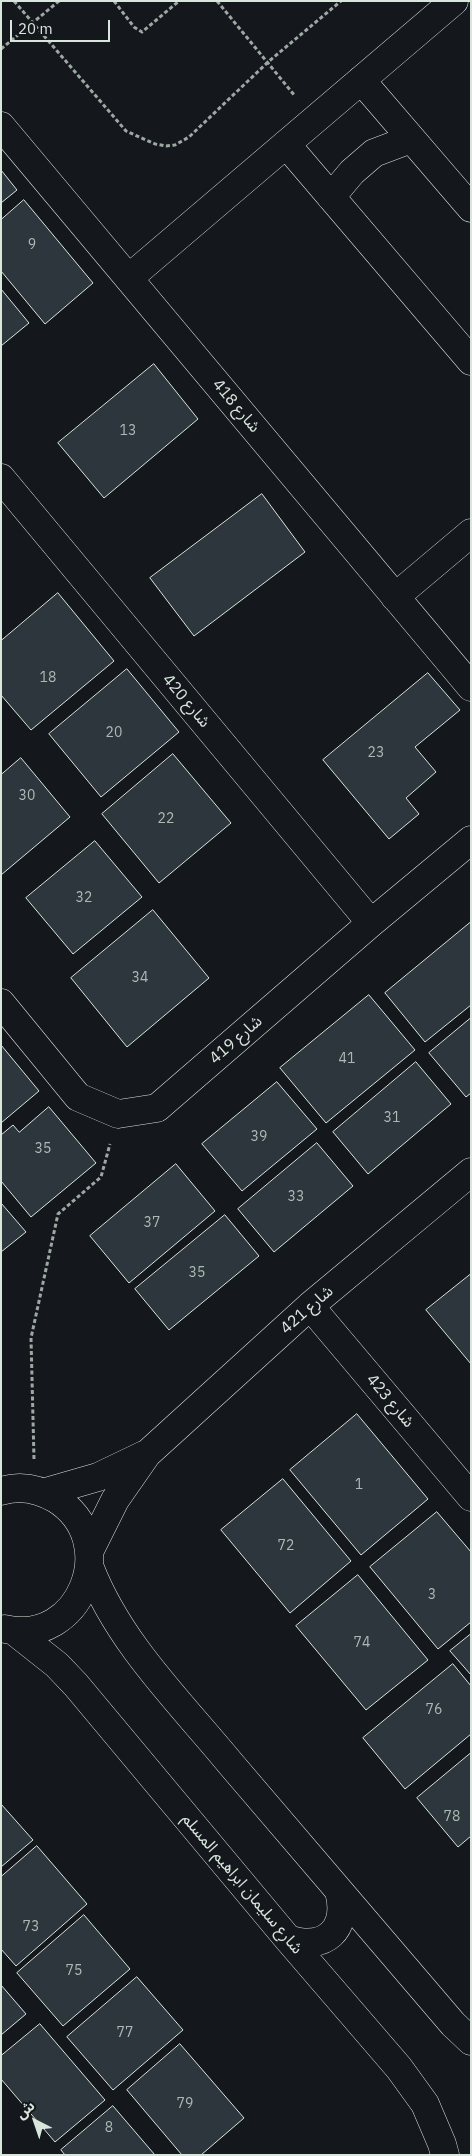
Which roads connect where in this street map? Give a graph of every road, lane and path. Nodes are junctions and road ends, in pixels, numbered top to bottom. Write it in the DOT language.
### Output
graph roads {
  1 [pos="14,1"];
  2 [pos="58,1"];
  3 [pos="114,1"];
  4 [pos="179,1"];
  5 [pos="217,1"];
  6 [pos="341,1"];
  7 [pos="454,1"];
  8 [pos="32,23"];
  9 [pos="1,49"];
  10 [pos="268,62"];
  11 [pos="361,80"];
  12 [pos="315,119"];
  13 [pos="1,126"];
  14 [pos="411,139"];
  15 [pos="286,144"];
  16 [pos="331,197"];
  17 [pos="471,208"];
  18 [pos="128,278"];
  19 [pos="471,362"];
  20 [pos="1,478"];
  21 [pos="471,534"];
  22 [pos="395,596"];
  23 [pos="471,687"];
  24 [pos="471,840"];
  25 [pos="371,923"];
  26 [pos="1,1004"];
  27 [pos="118,1114"];
  28 [pos="471,1172"];
  29 [pos="310,1306"];
  30 [pos="147,1454"];
  31 [pos="21,1487"];
  32 [pos="470,1495"];
  33 [pos="90,1559"];
  34 [pos="8,1629"];
  35 [pos="339,1891"];
  36 [pos="288,1939"];
  37 [pos="471,2041"];
  38 [pos="445,2155"];
  1 -- 8 [label="path"];
  2 -- 8 [label="path"];
  3 -- 4 [label="path"];
  5 -- 10 [label="path"];
  6 -- 10 [label="path"];
  7 -- 11 [label="street"];
  8 -- 9 [label="path"];
  8 -- 10 [label="path"];
  10 -- 12 [label="path"];
  11 -- 12 [label="street"];
  11 -- 14 [label="street"];
  12 -- 15 [label="street"];
  13 -- 18 [label="street, شارع 418"];
  14 -- 16 [label="street"];
  14 -- 17 [label="street"];
  15 -- 16 [label="street"];
  15 -- 18 [label="street"];
  16 -- 19 [label="street"];
  18 -- 22 [label="street, شارع 418"];
  20 -- 25 [label="street, شارع 420"];
  21 -- 22 [label="street"];
  22 -- 23 [label="street, شارع 418"];
  24 -- 25 [label="street, شارع 419"];
  25 -- 27 [label="street, شارع 419"];
  26 -- 27 [label="street"];
  27 -- 31 [label="path"];
  28 -- 29 [label="street, شارع 421"];
  29 -- 30 [label="street, شارع 421"];
  29 -- 32 [label="street, شارع 423"];
  30 -- 31 [label="street, شارع 421"];
  30 -- 33 [label="street, شارع 421"];
  31 -- 33 [label="street"];
  33 -- 34 [label="street, شارع 421"];
  33 -- 35 [label="street"];
  34 -- 36 [label="street, شارع سليمان ابراهيم المسلم"];
  35 -- 36 [label="street"];
  35 -- 37 [label="street"];
  36 -- 38 [label="street, شارع سليمان ابراهيم المسلم"];
}
